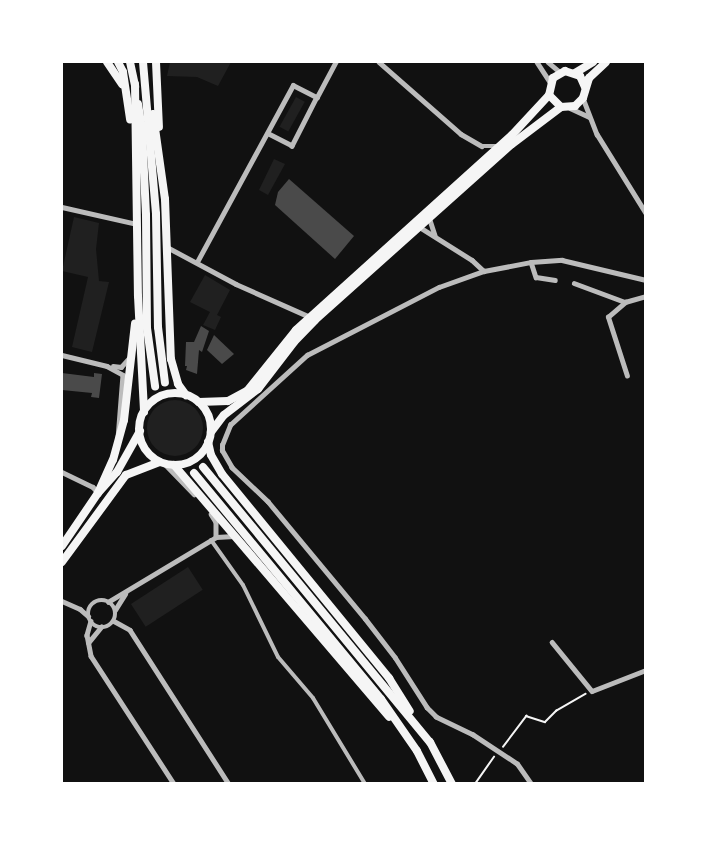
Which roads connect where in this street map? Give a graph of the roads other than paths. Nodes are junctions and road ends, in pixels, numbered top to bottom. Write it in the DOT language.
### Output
graph roads {
  1 [pos="107,62"];
  2 [pos="118,62"];
  3 [pos="130,62"];
  4 [pos="143,62"];
  5 [pos="156,62"];
  6 [pos="336,62"];
  7 [pos="378,62"];
  8 [pos="537,62"];
  9 [pos="548,62"];
  10 [pos="593,62"];
  11 [pos="606,62"];
  12 [pos="560,72"];
  13 [pos="575,73"];
  14 [pos="550,82"];
  15 [pos="147,83"];
  16 [pos="135,84"];
  17 [pos="585,87"];
  18 [pos="126,90"];
  19 [pos="549,95"];
  20 [pos="317,98"];
  21 [pos="583,98"];
  22 [pos="561,106"];
  23 [pos="570,108"];
  24 [pos="589,117"];
  25 [pos="268,134"];
  26 [pos="501,145"];
  27 [pos="159,146"];
  28 [pos="482,146"];
  29 [pos="134,147"];
  30 [pos="479,165"];
  31 [pos="450,191"];
  32 [pos="62,207"];
  33 [pos="645,213"];
  34 [pos="425,223"];
  35 [pos="136,224"];
  36 [pos="402,235"];
  37 [pos="435,235"];
  38 [pos="167,246"];
  39 [pos="197,262"];
  40 [pos="531,262"];
  41 [pos="484,271"];
  42 [pos="555,279"];
  43 [pos="645,280"];
  44 [pos="574,283"];
  45 [pos="138,296"];
  46 [pos="645,296"];
  47 [pos="625,302"];
  48 [pos="310,316"];
  49 [pos="132,351"];
  50 [pos="62,355"];
  51 [pos="107,366"];
  52 [pos="627,376"];
  53 [pos="165,383"];
  54 [pos="155,386"];
  55 [pos="186,395"];
  56 [pos="199,402"];
  57 [pos="144,412"];
  58 [pos="140,431"];
  59 [pos="210,432"];
  60 [pos="118,442"];
  61 [pos="208,442"];
  62 [pos="163,463"];
  63 [pos="174,465"];
  64 [pos="203,467"];
  65 [pos="62,472"];
  66 [pos="194,473"];
  67 [pos="98,493"];
  68 [pos="237,537"];
  69 [pos="213,538"];
  70 [pos="62,546"];
  71 [pos="62,562"];
  72 [pos="127,592"];
  73 [pos="62,601"];
  74 [pos="108,602"];
  75 [pos="91,606"];
  76 [pos="80,609"];
  77 [pos="115,610"];
  78 [pos="89,619"];
  79 [pos="114,621"];
  80 [pos="101,627"];
  81 [pos="552,642"];
  82 [pos="88,643"];
  83 [pos="645,670"];
  84 [pos="404,733"];
  85 [pos="430,742"];
  86 [pos="174,783"];
  87 [pos="229,783"];
  88 [pos="364,783"];
  89 [pos="434,783"];
  90 [pos="452,783"];
  91 [pos="531,783"];
  1 -- 18 [label="main road"];
  2 -- 18 [label="main road"];
  3 -- 16 [label="main road"];
  4 -- 15 [label="main road"];
  5 -- 27 [label="main road"];
  6 -- 20 [label="street"];
  7 -- 28 [label="street"];
  8 -- 14 [label="street"];
  9 -- 12 [label="street"];
  10 -- 13 [label="main road"];
  11 -- 17 [label="main road"];
  12 -- 13 [label="main road"];
  12 -- 14 [label="main road"];
  13 -- 17 [label="main road"];
  14 -- 19 [label="main road"];
  15 -- 27 [label="main road"];
  15 -- 53 [label="main road"];
  16 -- 29 [label="main road"];
  16 -- 54 [label="main road"];
  17 -- 21 [label="main road"];
  18 -- 29 [label="main road"];
  19 -- 22 [label="main road"];
  19 -- 26 [label="main road"];
  20 -- 25 [label="street"];
  20 -- 25 [label="street"];
  21 -- 23 [label="main road"];
  21 -- 24 [label="street"];
  22 -- 23 [label="main road"];
  22 -- 34 [label="main road"];
  23 -- 24 [label="street"];
  24 -- 33 [label="street"];
  25 -- 39 [label="street"];
  26 -- 28 [label="street"];
  26 -- 30 [label="main road"];
  27 -- 38 [label="main road"];
  28 -- 30 [label="street"];
  29 -- 35 [label="main road"];
  30 -- 31 [label="main road"];
  31 -- 34 [label="main road"];
  31 -- 36 [label="main road"];
  32 -- 35 [label="street"];
  34 -- 36 [label="main road"];
  34 -- 37 [label="street"];
  34 -- 37 [label="street"];
  34 -- 59 [label="main road"];
  35 -- 45 [label="main road"];
  36 -- 48 [label="main road"];
  37 -- 41 [label="street"];
  38 -- 39 [label="street"];
  38 -- 55 [label="main road"];
  39 -- 48 [label="street"];
  40 -- 41 [label="street"];
  40 -- 42 [label="street"];
  40 -- 43 [label="street"];
  41 -- 91 [label="street"];
  44 -- 47 [label="street"];
  45 -- 49 [label="main road"];
  45 -- 57 [label="main road"];
  46 -- 47 [label="street"];
  47 -- 52 [label="street"];
  48 -- 56 [label="main road"];
  49 -- 51 [label="street"];
  49 -- 60 [label="main road"];
  50 -- 51 [label="street"];
  51 -- 60 [label="street"];
  55 -- 56 [label="main road"];
  55 -- 57 [label="main road"];
  56 -- 59 [label="main road"];
  57 -- 58 [label="main road"];
  58 -- 62 [label="main road"];
  58 -- 67 [label="main road"];
  59 -- 61 [label="main road"];
  60 -- 67 [label="main road"];
  61 -- 63 [label="main road"];
  61 -- 85 [label="main road"];
  62 -- 63 [label="main road"];
  62 -- 69 [label="street"];
  62 -- 71 [label="main road"];
  63 -- 68 [label="main road"];
  64 -- 85 [label="main road"];
  65 -- 67 [label="street"];
  66 -- 84 [label="main road"];
  67 -- 70 [label="main road"];
  68 -- 69 [label="street"];
  68 -- 84 [label="main road"];
  69 -- 72 [label="street"];
  69 -- 88 [label="street"];
  72 -- 74 [label="street"];
  72 -- 77 [label="street"];
  73 -- 76 [label="street"];
  74 -- 75 [label="street"];
  74 -- 77 [label="street"];
  75 -- 76 [label="street"];
  75 -- 78 [label="street"];
  76 -- 78 [label="street"];
  77 -- 79 [label="street"];
  78 -- 80 [label="street"];
  78 -- 82 [label="street"];
  79 -- 80 [label="street"];
  79 -- 87 [label="street"];
  80 -- 82 [label="street"];
  81 -- 83 [label="street"];
  82 -- 86 [label="street"];
  84 -- 89 [label="main road"];
  85 -- 90 [label="main road"];
}
